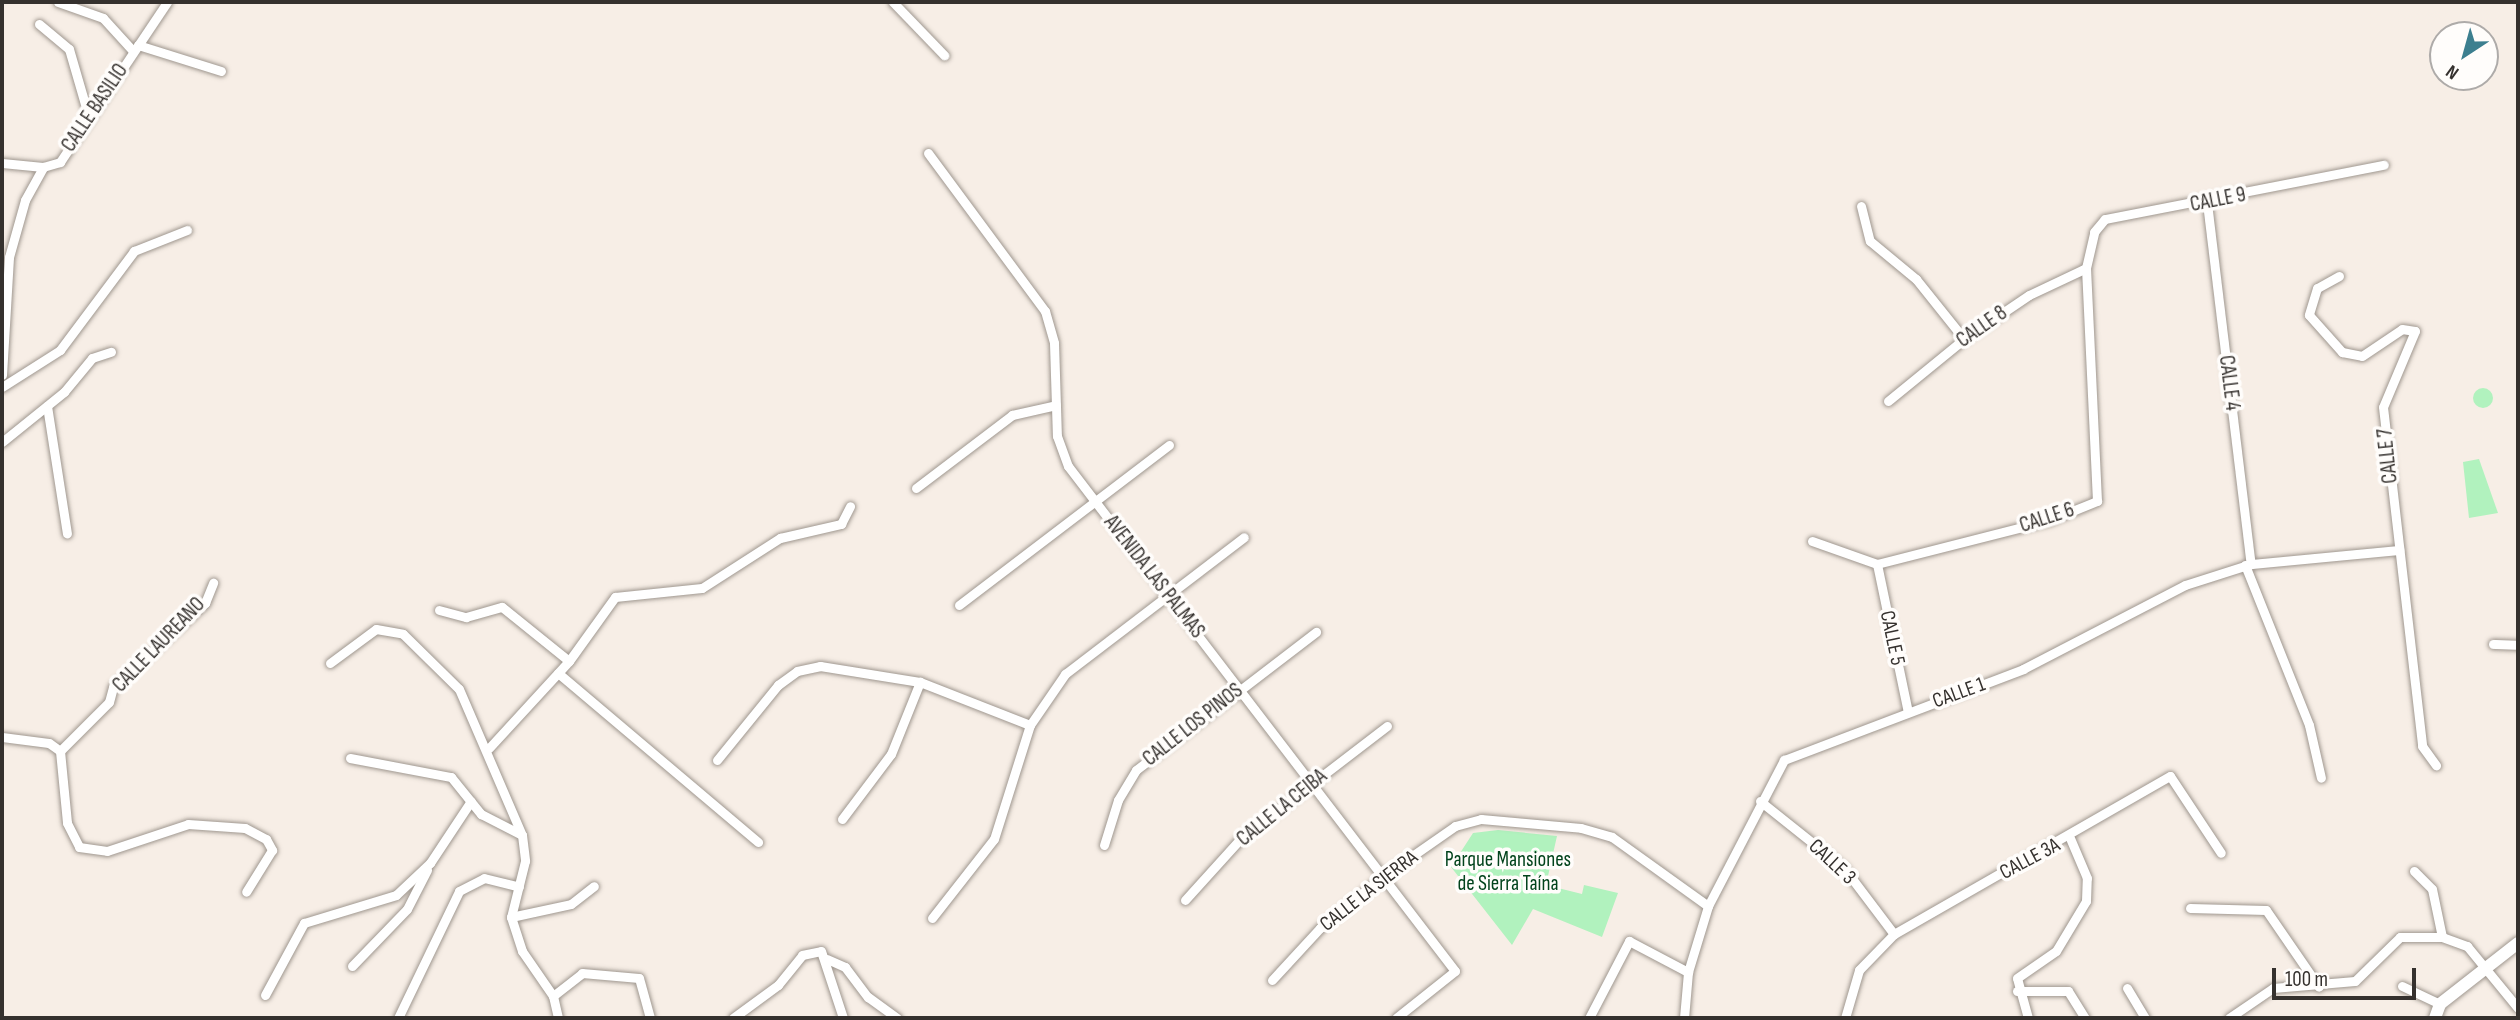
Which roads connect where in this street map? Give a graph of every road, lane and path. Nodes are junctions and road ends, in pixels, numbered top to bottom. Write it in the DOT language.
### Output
graph roads {
  1 [pos="58,2"];
  2 [pos="167,2"];
  3 [pos="893,2"];
  4 [pos="39,24"];
  5 [pos="135,48"];
  6 [pos="944,55"];
  7 [pos="221,72"];
  8 [pos="89,118"];
  9 [pos="928,153"];
  10 [pos="2,163"];
  11 [pos="2384,165"];
  12 [pos="43,167"];
  13 [pos="2207,203"];
  14 [pos="1861,206"];
  15 [pos="187,230"];
  16 [pos="2086,268"];
  17 [pos="2339,276"];
  18 [pos="1964,339"];
  19 [pos="111,352"];
  20 [pos="2,375"];
  21 [pos="2,387"];
  22 [pos="1888,401"];
  23 [pos="1056,405"];
  24 [pos="47,406"];
  25 [pos="2,442"];
  26 [pos="1169,445"];
  27 [pos="916,488"];
  28 [pos="1095,501"];
  29 [pos="850,506"];
  30 [pos="66,533"];
  31 [pos="1244,537"];
  32 [pos="1812,541"];
  33 [pos="2399,550"];
  34 [pos="1877,564"];
  35 [pos="2248,564"];
  36 [pos="213,583"];
  37 [pos="1168,595"];
  38 [pos="959,605"];
  39 [pos="439,610"];
  40 [pos="1315,632"];
  41 [pos="2493,644"];
  42 [pos="2518,645"];
  43 [pos="569,661"];
  44 [pos="330,663"];
  45 [pos="558,673"];
  46 [pos="920,682"];
  47 [pos="1239,689"];
  48 [pos="1908,712"];
  49 [pos="1030,725"];
  50 [pos="1387,726"];
  51 [pos="2,737"];
  52 [pos="489,748"];
  53 [pos="61,751"];
  54 [pos="350,758"];
  55 [pos="717,760"];
  56 [pos="2436,765"];
  57 [pos="2321,778"];
  58 [pos="1311,784"];
  59 [pos="471,801"];
  60 [pos="1760,801"];
  61 [pos="842,818"];
  62 [pos="522,835"];
  63 [pos="2070,838"];
  64 [pos="758,842"];
  65 [pos="1104,845"];
  66 [pos="2221,853"];
  67 [pos="430,863"];
  68 [pos="2414,871"];
  69 [pos="1382,877"];
  70 [pos="594,886"];
  71 [pos="519,887"];
  72 [pos="246,892"];
  73 [pos="1185,900"];
  74 [pos="1707,906"];
  75 [pos="2190,908"];
  76 [pos="511,917"];
  77 [pos="932,918"];
  78 [pos="1894,934"];
  79 [pos="2442,937"];
  80 [pos="2518,943"];
  81 [pos="827,959"];
  82 [pos="2486,965"];
  83 [pos="352,966"];
  84 [pos="1688,972"];
  85 [pos="1272,980"];
  86 [pos="2402,986"];
  87 [pos="2319,987"];
  88 [pos="2127,988"];
  89 [pos="2017,990"];
  90 [pos="265,995"];
  91 [pos="553,996"];
  92 [pos="2440,1004"];
  93 [pos="2518,1008"];
  94 [pos="2233,1017"];
  95 [pos="398,1018"];
  96 [pos="558,1018"];
  97 [pos="650,1018"];
  98 [pos="733,1018"];
  99 [pos="843,1018"];
  100 [pos="897,1018"];
  101 [pos="1396,1018"];
  102 [pos="1589,1018"];
  103 [pos="1684,1018"];
  104 [pos="1845,1018"];
  105 [pos="2028,1018"];
  106 [pos="2085,1018"];
  107 [pos="2145,1018"];
  108 [pos="2435,1018"];
  1 -- 5 [label="street"];
  2 -- 5 [label="street, CALLE BASILIO"];
  3 -- 6 [label="street"];
  4 -- 8 [label="street"];
  5 -- 7 [label="street"];
  5 -- 8 [label="street, CALLE BASILIO"];
  8 -- 12 [label="street, CALLE BASILIO"];
  9 -- 23 [label="street, AVENIDA LAS PALMAS"];
  10 -- 12 [label="street"];
  11 -- 13 [label="street, CALLE 9"];
  12 -- 20 [label="street, CALLE BASILIO"];
  13 -- 16 [label="street, CALLE 9"];
  13 -- 35 [label="street, CALLE 4"];
  14 -- 18 [label="street"];
  15 -- 21 [label="street"];
  16 -- 18 [label="street, CALLE 8"];
  16 -- 34 [label="street, CALLE 6"];
  17 -- 33 [label="street, CALLE 7"];
  18 -- 22 [label="street, CALLE 8"];
  19 -- 24 [label="street"];
  23 -- 27 [label="street"];
  23 -- 28 [label="street, AVENIDA LAS PALMAS"];
  24 -- 25 [label="street"];
  24 -- 30 [label="street"];
  26 -- 28 [label="street"];
  28 -- 37 [label="street, AVENIDA LAS PALMAS"];
  28 -- 38 [label="street"];
  29 -- 43 [label="street"];
  31 -- 37 [label="street"];
  32 -- 34 [label="street"];
  33 -- 35 [label="street, CALLE 1"];
  33 -- 56 [label="street, CALLE 7"];
  34 -- 48 [label="street, CALLE 5"];
  35 -- 48 [label="street, CALLE 1"];
  35 -- 57 [label="street, CALLE 4"];
  36 -- 53 [label="street, CALLE LAUREANO"];
  37 -- 47 [label="street, AVENIDA LAS PALMAS"];
  37 -- 49 [label="street"];
  39 -- 43 [label="street"];
  40 -- 47 [label="street, CALLE LOS PINOS"];
  41 -- 42 [label="street"];
  43 -- 45 [label="street"];
  44 -- 52 [label="street"];
  45 -- 52 [label="street"];
  45 -- 64 [label="street"];
  46 -- 49 [label="street"];
  46 -- 55 [label="street"];
  46 -- 61 [label="street"];
  47 -- 58 [label="street, AVENIDA LAS PALMAS"];
  47 -- 65 [label="street, CALLE LOS PINOS"];
  48 -- 60 [label="street, CALLE 1"];
  49 -- 77 [label="street"];
  50 -- 58 [label="street, CALLE LA CEIBA"];
  51 -- 53 [label="street"];
  52 -- 62 [label="street"];
  53 -- 72 [label="street"];
  54 -- 59 [label="street"];
  58 -- 69 [label="street, AVENIDA LAS PALMAS"];
  58 -- 73 [label="street, CALLE LA CEIBA"];
  59 -- 62 [label="street"];
  59 -- 67 [label="street"];
  60 -- 74 [label="street, CALLE 1"];
  60 -- 78 [label="street, CALLE 3"];
  62 -- 71 [label="street"];
  63 -- 66 [label="street, CALLE 3A"];
  63 -- 78 [label="street, CALLE 3A"];
  63 -- 89 [label="street"];
  67 -- 83 [label="street"];
  67 -- 90 [label="street"];
  68 -- 79 [label="street"];
  69 -- 74 [label="street, CALLE LA SIERRA"];
  69 -- 85 [label="street, CALLE LA SIERRA"];
  69 -- 101 [label="street, AVENIDA LAS PALMAS"];
  70 -- 76 [label="street"];
  71 -- 76 [label="street"];
  71 -- 95 [label="street"];
  74 -- 84 [label="street, CALLE 1"];
  75 -- 87 [label="street"];
  76 -- 91 [label="street"];
  78 -- 104 [label="street, CALLE 3A"];
  79 -- 82 [label="street"];
  79 -- 87 [label="street"];
  80 -- 82 [label="street"];
  81 -- 98 [label="street"];
  81 -- 99 [label="street"];
  81 -- 100 [label="street"];
  82 -- 92 [label="street"];
  82 -- 93 [label="street"];
  84 -- 102 [label="street"];
  84 -- 103 [label="street, CALLE 1"];
  86 -- 92 [label="street"];
  87 -- 94 [label="street"];
  88 -- 107 [label="street"];
  89 -- 105 [label="street"];
  89 -- 106 [label="street"];
  91 -- 96 [label="street"];
  91 -- 97 [label="street"];
  92 -- 108 [label="street"];
}
